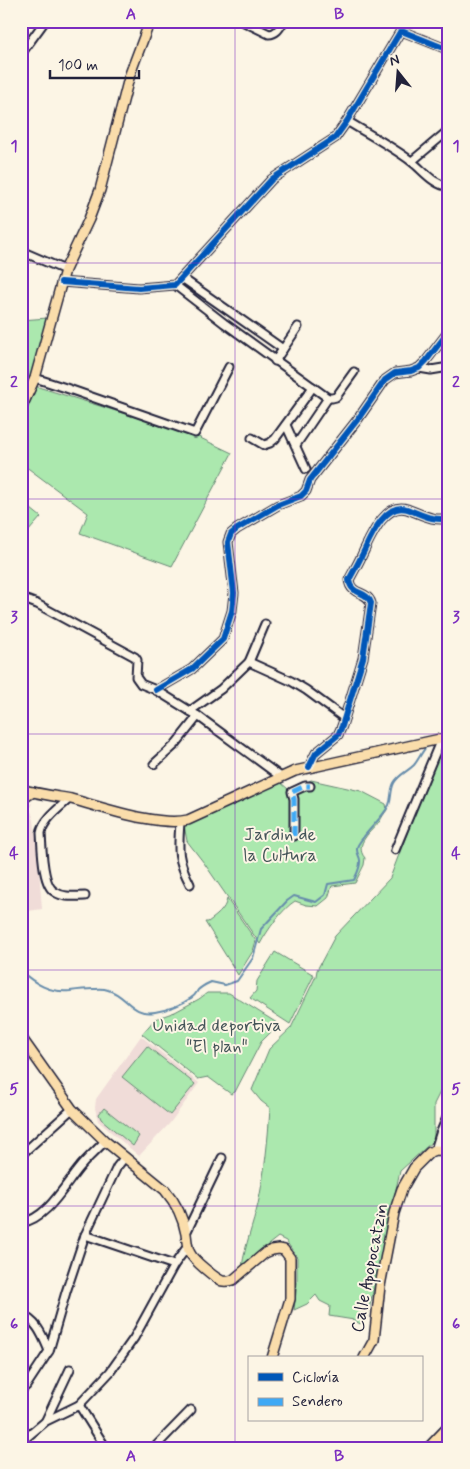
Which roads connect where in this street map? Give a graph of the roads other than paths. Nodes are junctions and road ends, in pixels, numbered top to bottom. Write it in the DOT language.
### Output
graph roads {
  1 [pos="45,21"];
  2 [pos="150,21"];
  3 [pos="242,21"];
  4 [pos="284,21"];
  5 [pos="449,50"];
  6 [pos="21,54"];
  7 [pos="347,121"];
  8 [pos="449,130"];
  9 [pos="412,161"];
  10 [pos="449,187"];
  11 [pos="21,251"];
  12 [pos="65,270"];
  13 [pos="182,278"];
  14 [pos="61,282"];
  15 [pos="175,285"];
  16 [pos="203,293"];
  17 [pos="195,301"];
  18 [pos="298,327"];
  19 [pos="449,331"];
  20 [pos="283,349"];
  21 [pos="275,361"];
  22 [pos="229,367"];
  23 [pos="449,367"];
  24 [pos="419,368"];
  25 [pos="354,372"];
  26 [pos="35,378"];
  27 [pos="312,387"];
  28 [pos="328,398"];
  29 [pos="21,409"];
  30 [pos="286,425"];
  31 [pos="252,438"];
  32 [pos="296,445"];
  33 [pos="306,469"];
  34 [pos="449,518"];
  35 [pos="21,598"];
  36 [pos="264,624"];
  37 [pos="249,662"];
  38 [pos="156,690"];
  39 [pos="190,711"];
  40 [pos="198,716"];
  41 [pos="344,718"];
  42 [pos="442,740"];
  43 [pos="154,764"];
  44 [pos="309,767"];
  45 [pos="281,777"];
  46 [pos="310,786"];
  47 [pos="21,789"];
  48 [pos="33,792"];
  49 [pos="69,799"];
  50 [pos="21,800"];
  51 [pos="180,822"];
  52 [pos="294,836"];
  53 [pos="395,850"];
  54 [pos="190,884"];
  55 [pos="85,896"];
  56 [pos="21,1037"];
  57 [pos="72,1108"];
  58 [pos="449,1113"];
  59 [pos="105,1141"];
  60 [pos="435,1150"];
  61 [pos="449,1152"];
  62 [pos="21,1155"];
  63 [pos="124,1157"];
  64 [pos="222,1158"];
  65 [pos="21,1223"];
  66 [pos="186,1232"];
  67 [pos="85,1235"];
  68 [pos="188,1246"];
  69 [pos="174,1265"];
  70 [pos="21,1315"];
  71 [pos="49,1351"];
  72 [pos="273,1356"];
  73 [pos="365,1356"];
  74 [pos="70,1369"];
  75 [pos="21,1390"];
  76 [pos="79,1405"];
  77 [pos="190,1410"];
  78 [pos="46,1421"];
  79 [pos="449,1426"];
  80 [pos="21,1442"];
  81 [pos="106,1448"];
  82 [pos="154,1448"];
  83 [pos="428,1448"];
  1 -- 6 [label="street"];
  2 -- 12 [label="main road"];
  3 -- 4 [label="street"];
  5 -- 7 [label="street"];
  7 -- 9 [label="street"];
  7 -- 13 [label="street"];
  8 -- 9 [label="street"];
  9 -- 10 [label="street"];
  11 -- 12 [label="street"];
  12 -- 14 [label="main road"];
  13 -- 15 [label="street"];
  13 -- 16 [label="street"];
  14 -- 15 [label="street"];
  14 -- 26 [label="main road"];
  15 -- 17 [label="street"];
  16 -- 17 [label="street"];
  16 -- 20 [label="street"];
  17 -- 21 [label="street"];
  18 -- 20 [label="street"];
  19 -- 24 [label="street"];
  20 -- 21 [label="street"];
  21 -- 27 [label="street"];
  22 -- 26 [label="street"];
  23 -- 24 [label="street"];
  24 -- 38 [label="street"];
  25 -- 28 [label="street"];
  26 -- 29 [label="main road"];
  27 -- 28 [label="street"];
  27 -- 30 [label="street"];
  28 -- 32 [label="street"];
  30 -- 31 [label="street"];
  30 -- 32 [label="street"];
  32 -- 33 [label="street"];
  34 -- 41 [label="street"];
  35 -- 38 [label="street"];
  36 -- 37 [label="street"];
  37 -- 39 [label="street"];
  37 -- 41 [label="street"];
  38 -- 39 [label="street"];
  39 -- 40 [label="street"];
  40 -- 43 [label="street"];
  40 -- 45 [label="street"];
  41 -- 44 [label="street"];
  42 -- 44 [label="main road"];
  42 -- 53 [label="street"];
  44 -- 45 [label="main road"];
  45 -- 51 [label="main road"];
  46 -- 52 [label="street"];
  47 -- 48 [label="main road"];
  48 -- 49 [label="main road"];
  48 -- 50 [label="main road"];
  49 -- 51 [label="main road"];
  49 -- 55 [label="street"];
  51 -- 54 [label="street"];
  56 -- 57 [label="main road"];
  57 -- 59 [label="main road"];
  57 -- 62 [label="street"];
  58 -- 60 [label="street"];
  59 -- 63 [label="main road"];
  59 -- 65 [label="street"];
  60 -- 61 [label="main road"];
  60 -- 73 [label="main road, Calle Apopocatzin"];
  63 -- 66 [label="main road"];
  63 -- 67 [label="street"];
  64 -- 66 [label="street"];
  66 -- 68 [label="main road"];
  67 -- 69 [label="street"];
  67 -- 71 [label="street"];
  68 -- 69 [label="street"];
  68 -- 72 [label="main road"];
  69 -- 76 [label="street"];
  70 -- 71 [label="street"];
  71 -- 75 [label="street"];
  74 -- 78 [label="street"];
  76 -- 78 [label="street"];
  76 -- 81 [label="street"];
  77 -- 82 [label="street"];
  78 -- 80 [label="street"];
  79 -- 83 [label="main road"];
}
